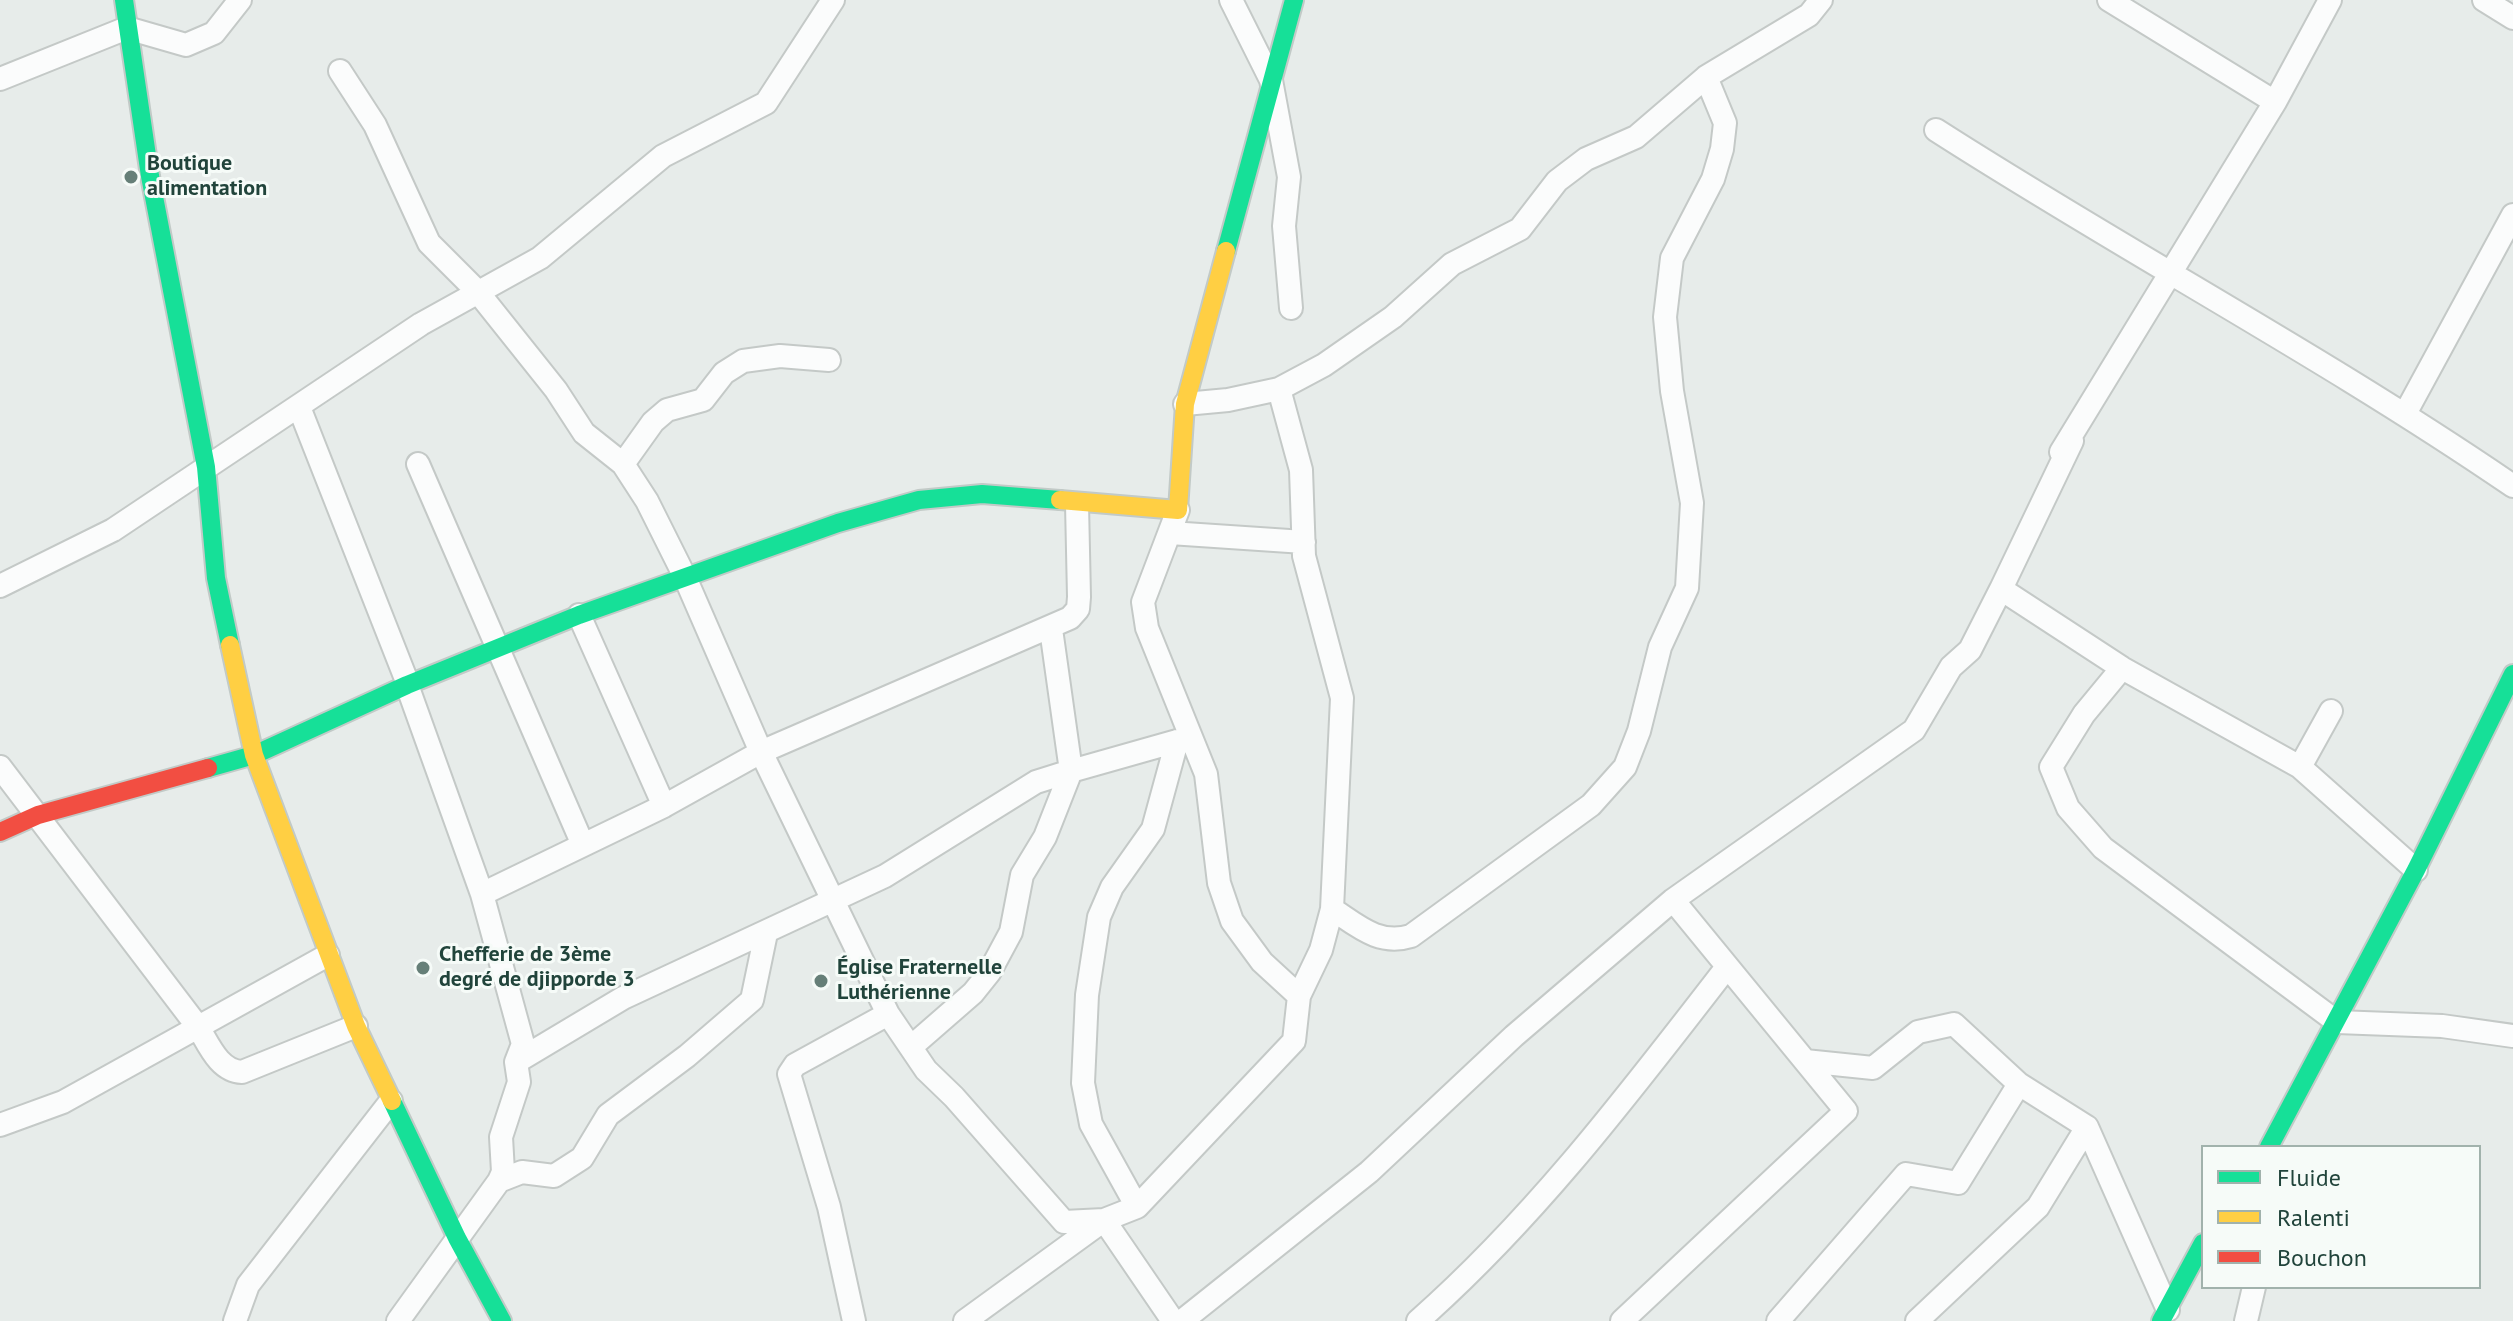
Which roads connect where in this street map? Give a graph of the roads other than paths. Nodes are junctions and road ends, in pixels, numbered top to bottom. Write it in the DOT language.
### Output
graph roads {
  1 [pos="124,0"];
  2 [pos="240,0"];
  3 [pos="833,0"];
  4 [pos="1231,0"];
  5 [pos="1294,0"];
  6 [pos="1821,0"];
  7 [pos="2109,0"];
  8 [pos="2330,0"];
  9 [pos="2484,0"];
  10 [pos="2513,18"];
  11 [pos="127,28"];
  12 [pos="340,71"];
  13 [pos="1706,77"];
  14 [pos="0,79"];
  15 [pos="1271,80"];
  16 [pos="2275,102"];
  17 [pos="1936,130"];
  18 [pos="2513,215"];
  19 [pos="2168,273"];
  20 [pos="477,291"];
  21 [pos="1291,308"];
  22 [pos="829,360"];
  23 [pos="1279,389"];
  24 [pos="1185,404"];
  25 [pos="299,407"];
  26 [pos="2406,412"];
  27 [pos="418,464"];
  28 [pos="623,464"];
  29 [pos="206,467"];
  30 [pos="2513,486"];
  31 [pos="1077,504"];
  32 [pos="1178,510"];
  33 [pos="1170,533"];
  34 [pos="1304,542"];
  35 [pos="684,575"];
  36 [pos="0,586"];
  37 [pos="2001,589"];
  38 [pos="579,615"];
  39 [pos="1051,629"];
  40 [pos="500,649"];
  41 [pos="2122,668"];
  42 [pos="2513,674"];
  43 [pos="407,684"];
  44 [pos="2326,720"];
  45 [pos="1186,741"];
  46 [pos="761,752"];
  47 [pos="254,755"];
  48 [pos="0,767"];
  49 [pos="2300,767"];
  50 [pos="1071,771"];
  51 [pos="664,806"];
  52 [pos="38,815"];
  53 [pos="0,832"];
  54 [pos="583,845"];
  55 [pos="2416,870"];
  56 [pos="482,894"];
  57 [pos="1673,900"];
  58 [pos="835,901"];
  59 [pos="1332,909"];
  60 [pos="766,933"];
  61 [pos="328,955"];
  62 [pos="1727,967"];
  63 [pos="1299,996"];
  64 [pos="888,1014"];
  65 [pos="2337,1022"];
  66 [pos="356,1026"];
  67 [pos="198,1027"];
  68 [pos="2513,1036"];
  69 [pos="911,1047"];
  70 [pos="1805,1061"];
  71 [pos="516,1062"];
  72 [pos="2019,1084"];
  73 [pos="388,1093"];
  74 [pos="0,1125"];
  75 [pos="2087,1127"];
  76 [pos="2276,1141"];
  77 [pos="499,1181"];
  78 [pos="1137,1207"];
  79 [pos="1104,1220"];
  80 [pos="457,1238"];
  81 [pos="2201,1247"];
  82 [pos="2254,1289"];
  83 [pos="2164,1316"];
  84 [pos="235,1321"];
  85 [pos="398,1321"];
  86 [pos="502,1321"];
  87 [pos="854,1321"];
  88 [pos="965,1321"];
  89 [pos="1173,1321"];
  90 [pos="1182,1321"];
  91 [pos="1418,1321"];
  92 [pos="1622,1321"];
  93 [pos="1778,1321"];
  94 [pos="1917,1321"];
  95 [pos="2246,1321"];
  1 -- 11 [label="street"];
  2 -- 11 [label="street"];
  3 -- 20 [label="street"];
  4 -- 15 [label="street"];
  5 -- 15 [label="street"];
  6 -- 13 [label="street"];
  7 -- 16 [label="street"];
  8 -- 16 [label="street"];
  9 -- 10 [label="street"];
  11 -- 14 [label="street"];
  11 -- 29 [label="street"];
  12 -- 20 [label="street"];
  13 -- 23 [label="street"];
  13 -- 59 [label="street"];
  15 -- 21 [label="street"];
  15 -- 24 [label="street"];
  16 -- 19 [label="street"];
  17 -- 19 [label="street"];
  18 -- 26 [label="street"];
  19 -- 26 [label="street"];
  19 -- 37 [label="street"];
  20 -- 25 [label="street"];
  20 -- 28 [label="street"];
  22 -- 28 [label="street"];
  23 -- 24 [label="street"];
  23 -- 34 [label="street"];
  24 -- 32 [label="street"];
  25 -- 29 [label="street"];
  25 -- 43 [label="street"];
  26 -- 30 [label="street"];
  27 -- 40 [label="street"];
  28 -- 35 [label="street"];
  29 -- 36 [label="street"];
  29 -- 47 [label="street"];
  31 -- 32 [label="street"];
  31 -- 35 [label="street"];
  31 -- 39 [label="street"];
  32 -- 33 [label="street"];
  33 -- 34 [label="street"];
  33 -- 45 [label="street"];
  34 -- 59 [label="street"];
  35 -- 38 [label="street"];
  35 -- 46 [label="street"];
  37 -- 41 [label="street"];
  37 -- 57 [label="street"];
  38 -- 40 [label="street"];
  38 -- 51 [label="street"];
  39 -- 46 [label="street"];
  39 -- 50 [label="street"];
  40 -- 43 [label="street"];
  40 -- 54 [label="street"];
  41 -- 49 [label="street"];
  41 -- 65 [label="street"];
  42 -- 55 [label="street"];
  43 -- 47 [label="street"];
  43 -- 56 [label="street"];
  44 -- 49 [label="street"];
  45 -- 50 [label="street"];
  45 -- 63 [label="street"];
  45 -- 78 [label="street"];
  46 -- 51 [label="street"];
  46 -- 58 [label="street"];
  47 -- 52 [label="street"];
  47 -- 61 [label="street"];
  48 -- 52 [label="street"];
  49 -- 55 [label="street"];
  50 -- 58 [label="street"];
  50 -- 69 [label="street"];
  51 -- 54 [label="street"];
  52 -- 53 [label="street"];
  52 -- 67 [label="street"];
  54 -- 56 [label="street"];
  55 -- 65 [label="street"];
  56 -- 71 [label="street"];
  57 -- 62 [label="street"];
  57 -- 90 [label="street"];
  58 -- 60 [label="street"];
  58 -- 64 [label="street"];
  59 -- 63 [label="street"];
  60 -- 71 [label="street"];
  60 -- 77 [label="street"];
  61 -- 66 [label="street"];
  61 -- 67 [label="street"];
  62 -- 70 [label="street"];
  62 -- 91 [label="street"];
  63 -- 78 [label="street"];
  64 -- 69 [label="street"];
  64 -- 87 [label="street"];
  65 -- 68 [label="street"];
  65 -- 76 [label="street"];
  66 -- 67 [label="street"];
  66 -- 73 [label="street"];
  67 -- 74 [label="street"];
  69 -- 79 [label="street"];
  70 -- 72 [label="street"];
  70 -- 92 [label="street"];
  71 -- 77 [label="street"];
  72 -- 75 [label="street"];
  72 -- 93 [label="street"];
  73 -- 80 [label="street"];
  73 -- 84 [label="street"];
  75 -- 83 [label="street"];
  75 -- 94 [label="street"];
  77 -- 80 [label="street"];
  78 -- 79 [label="street"];
  79 -- 88 [label="street"];
  79 -- 89 [label="street"];
  80 -- 85 [label="street"];
  80 -- 86 [label="street"];
  81 -- 83 [label="street"];
  82 -- 95 [label="street"];
}
